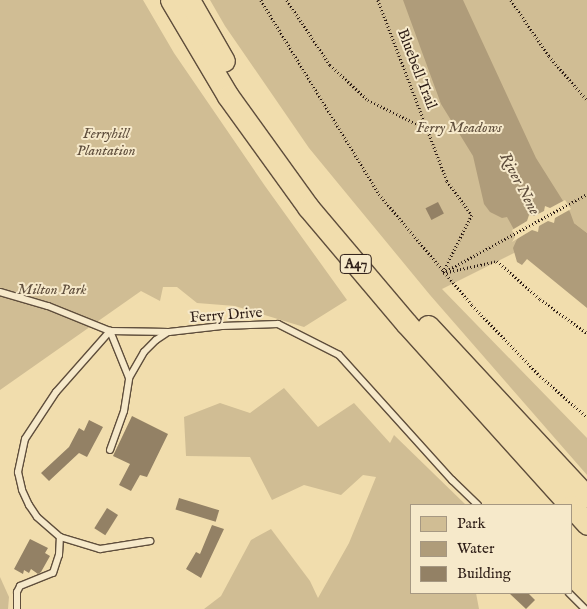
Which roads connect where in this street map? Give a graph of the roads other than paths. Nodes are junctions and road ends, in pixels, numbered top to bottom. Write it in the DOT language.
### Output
graph roads {
  1 [pos="171,0"];
  2 [pos="189,0"];
  3 [pos="0,292"];
  4 [pos="110,331"];
  5 [pos="169,332"];
  6 [pos="129,378"];
  7 [pos="110,450"];
  8 [pos="587,497"];
  9 [pos="477,504"];
  10 [pos="568,504"];
  11 [pos="572,508"];
  12 [pos="587,524"];
  13 [pos="60,537"];
  14 [pos="150,540"];
  15 [pos="570,594"];
  16 [pos="17,609"];
  17 [pos="585,609"];
  1 -- 10 [label="highway, A47"];
  2 -- 8 [label="highway, A47"];
  3 -- 4 [label="lane, Ferry Drive"];
  4 -- 5 [label="lane, Ferry Drive"];
  4 -- 6 [label="lane"];
  4 -- 13 [label="lane"];
  5 -- 6 [label="lane"];
  5 -- 9 [label="lane, Ferry Drive"];
  6 -- 7 [label="lane"];
  11 -- 12 [label="highway, A47"];
  13 -- 14 [label="lane"];
  13 -- 16 [label="lane"];
  15 -- 17 [label="lane"];
}
